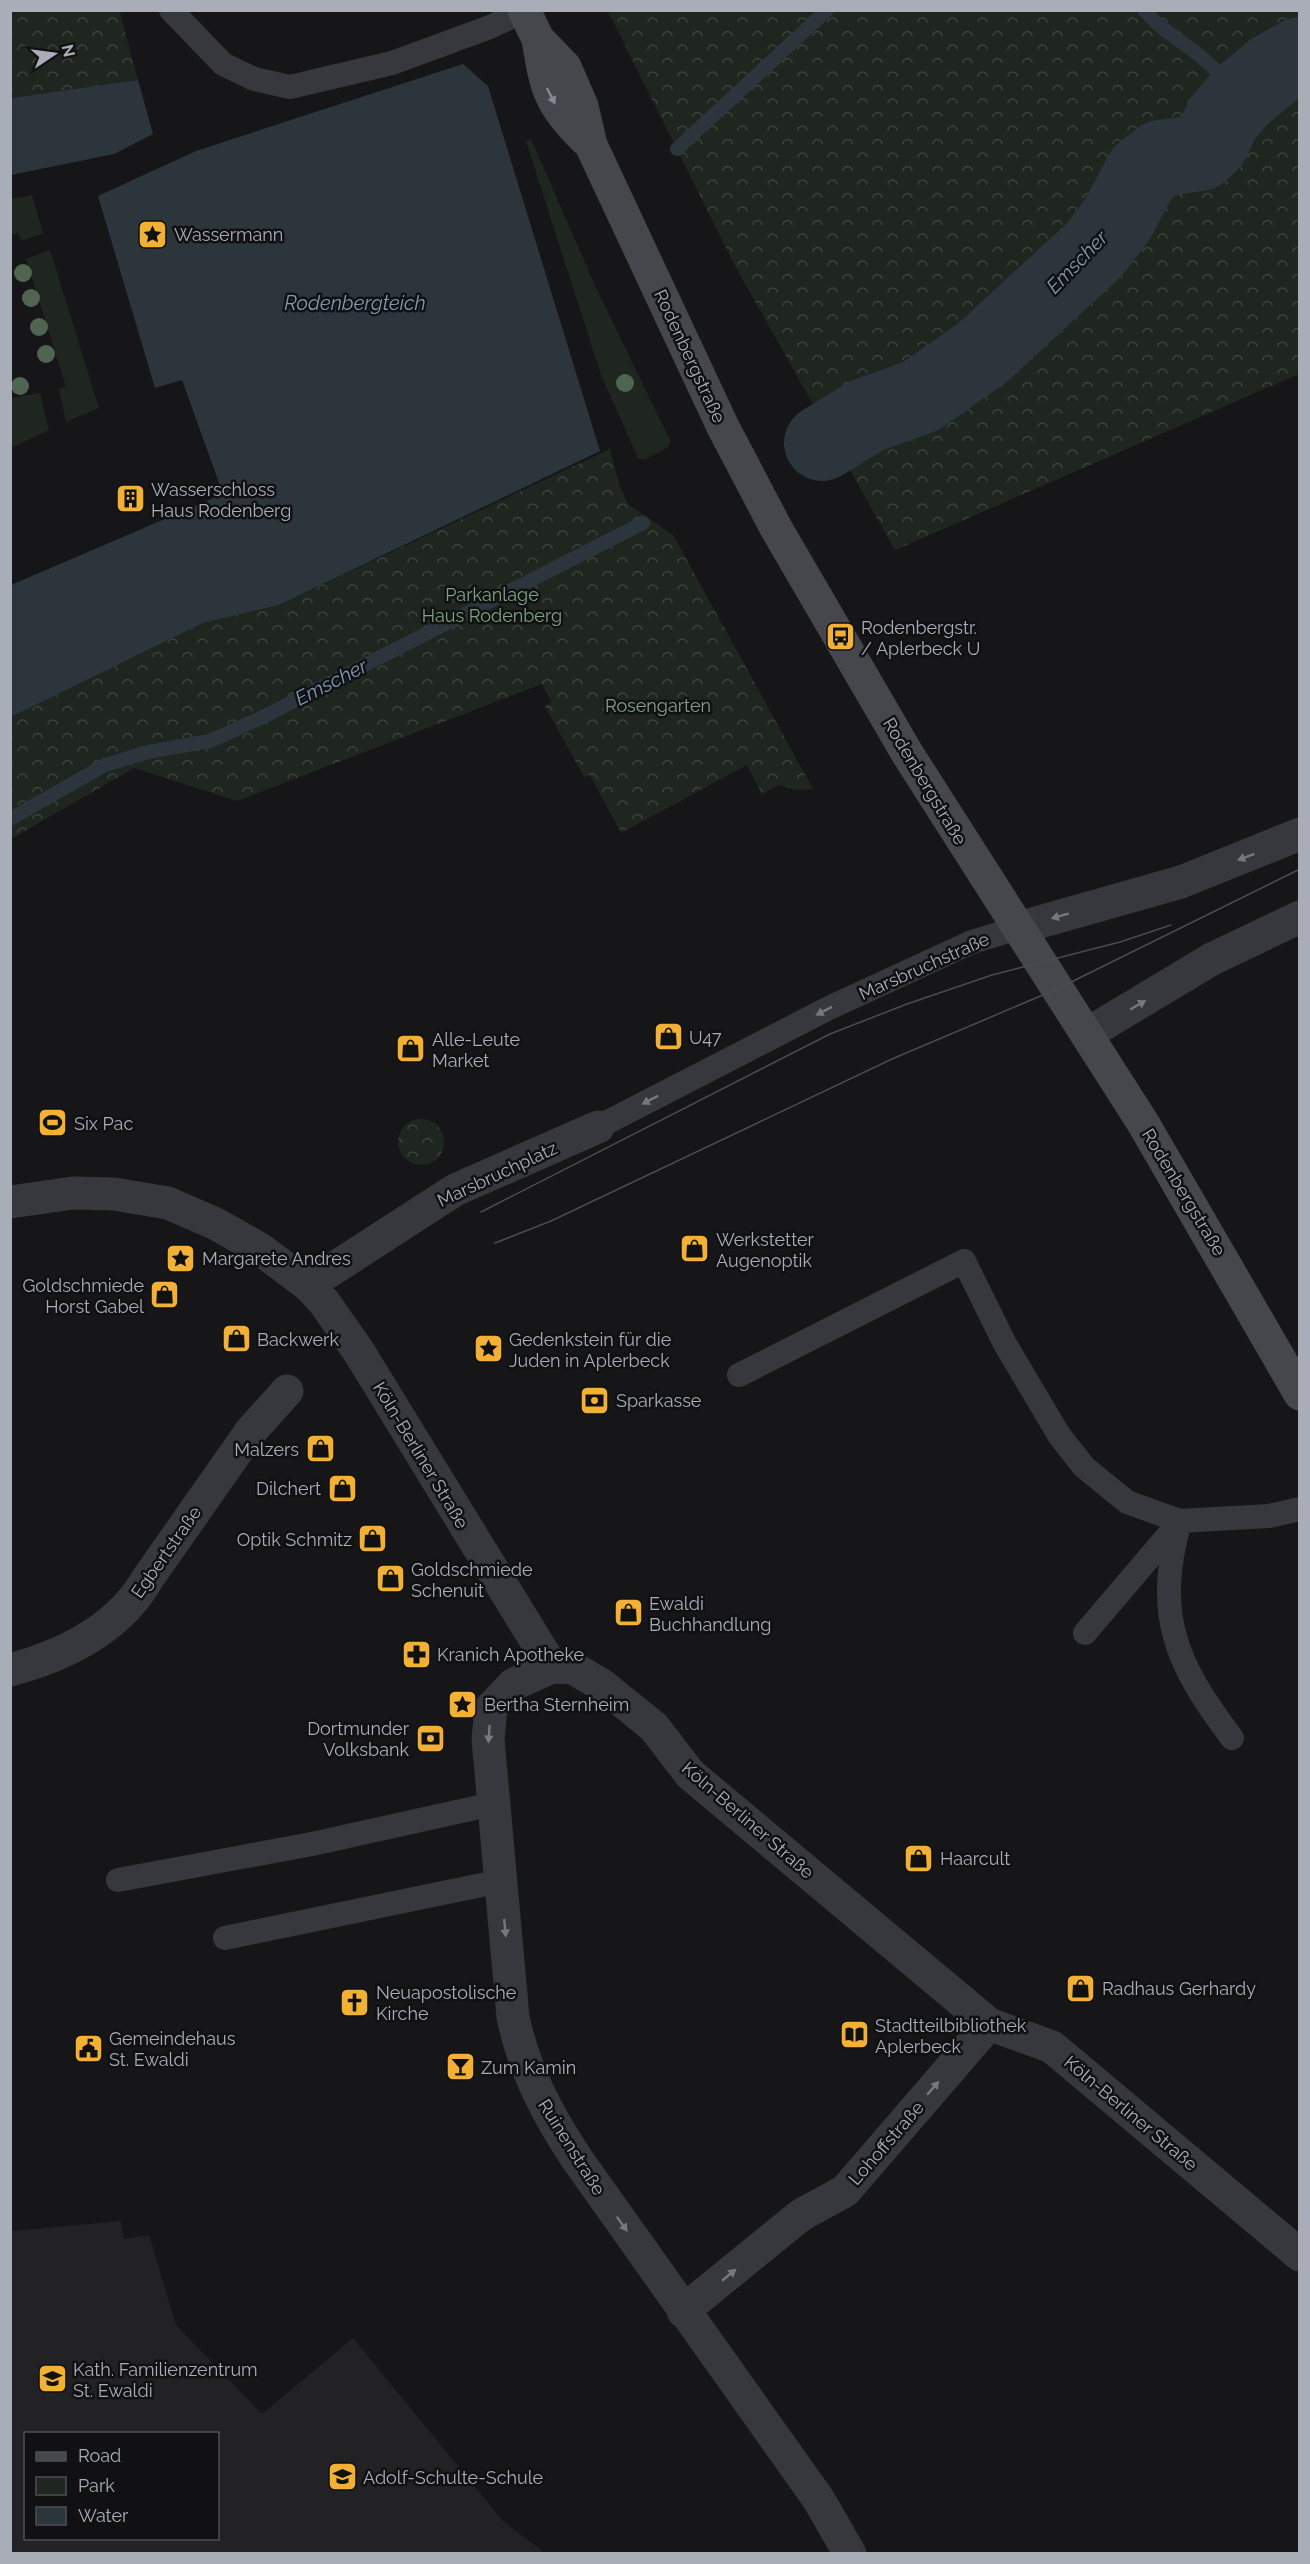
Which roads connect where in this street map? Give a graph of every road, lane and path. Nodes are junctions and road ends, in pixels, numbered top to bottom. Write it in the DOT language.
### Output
graph roads {
  1 [pos="171,10"];
  2 [pos="525,10"];
  3 [pos="1299,834"];
  4 [pos="1299,917"];
  5 [pos="1018,928"];
  6 [pos="1087,1034"];
  7 [pos="598,1127"];
  8 [pos="10,1202"];
  9 [pos="308,1285"];
  10 [pos="738,1376"];
  11 [pos="287,1391"];
  12 [pos="1299,1394"];
  13 [pos="1299,1509"];
  14 [pos="1180,1521"];
  15 [pos="1085,1632"];
  16 [pos="552,1667"];
  17 [pos="10,1670"];
  18 [pos="1232,1738"];
  19 [pos="493,1804"];
  20 [pos="118,1880"];
  21 [pos="501,1881"];
  22 [pos="225,1938"];
  23 [pos="988,2024"];
  24 [pos="1299,2255"];
  25 [pos="683,2311"];
  26 [pos="850,2553"];
  1 -- 2 [label="lane"];
  2 -- 5 [label="main road, Rodenbergstraße"];
  3 -- 5 [label="street, Marsbruchstraße, one-way"];
  6 -- 4 [label="street, one-way"];
  5 -- 6 [label="main road, Rodenbergstraße"];
  5 -- 7 [label="lane, Marsbruchstraße, one-way"];
  6 -- 12 [label="main road, Rodenbergstraße"];
  7 -- 9 [label="street, Marsbruchplatz"];
  8 -- 9 [label="street, Köln-Berliner Straße"];
  9 -- 16 [label="street, Köln-Berliner Straße"];
  10 -- 14 [label="lane"];
  11 -- 17 [label="street, Egbertstraße"];
  13 -- 14 [label="lane"];
  14 -- 15 [label="lane"];
  14 -- 18 [label="lane"];
  16 -- 19 [label="street, Ruinenstraße, one-way"];
  16 -- 23 [label="street, Köln-Berliner Straße"];
  19 -- 20 [label="lane"];
  19 -- 21 [label="street, Ruinenstraße"];
  21 -- 22 [label="lane"];
  21 -- 25 [label="street, Ruinenstraße, one-way"];
  23 -- 24 [label="street, Köln-Berliner Straße"];
  25 -- 23 [label="street, Lohoffstraße, one-way"];
  25 -- 26 [label="street, Ruinenstraße"];
}
